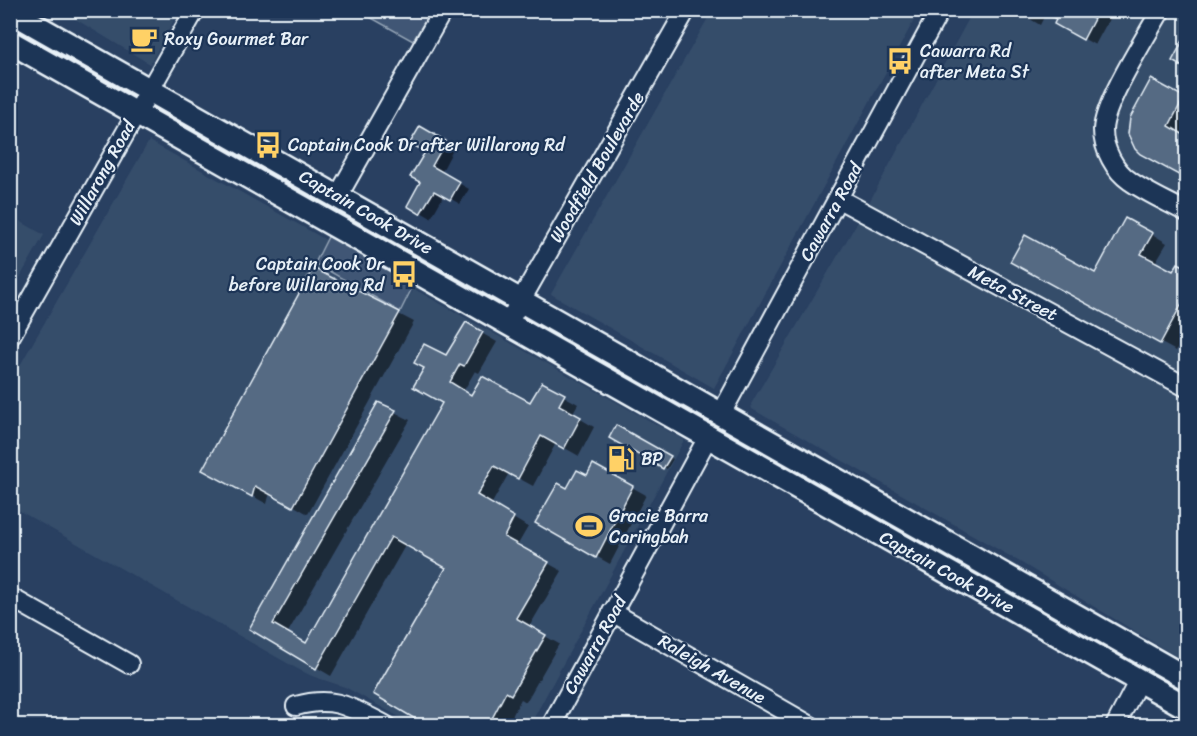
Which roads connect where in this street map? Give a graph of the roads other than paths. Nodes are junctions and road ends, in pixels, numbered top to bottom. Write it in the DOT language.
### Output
graph roads {
  1 [pos="195,10"];
  2 [pos="443,10"];
  3 [pos="686,10"];
  4 [pos="940,10"];
  5 [pos="1161,10"];
  6 [pos="10,11"];
  7 [pos="10,42"];
  8 [pos="150,90"];
  9 [pos="136,114"];
  10 [pos="338,196"];
  11 [pos="839,199"];
  12 [pos="1186,212"];
  13 [pos="521,301"];
  14 [pos="508,323"];
  15 [pos="10,337"];
  16 [pos="1186,387"];
  17 [pos="721,414"];
  18 [pos="708,437"];
  19 [pos="10,597"];
  20 [pos="612,612"];
  21 [pos="1149,657"];
  22 [pos="129,664"];
  23 [pos="1186,678"];
  24 [pos="1139,680"];
  25 [pos="296,706"];
  26 [pos="1186,707"];
  27 [pos="387,726"];
  28 [pos="551,726"];
  29 [pos="811,726"];
  30 [pos="1115,726"];
  1 -- 8 [label="street, Willarong Road"];
  2 -- 10 [label="street"];
  3 -- 13 [label="street, Woodfield Boulevarde"];
  4 -- 11 [label="street, Cawarra Road"];
  5 -- 12 [label="street"];
  6 -- 8 [label="main road, Captain Cook Drive"];
  7 -- 9 [label="main road, Captain Cook Drive"];
  8 -- 9 [label="street, Willarong Road"];
  8 -- 10 [label="main road, Captain Cook Drive"];
  9 -- 14 [label="main road, Captain Cook Drive"];
  9 -- 15 [label="street, Willarong Road"];
  10 -- 13 [label="main road, Captain Cook Drive"];
  11 -- 16 [label="street, Meta Street"];
  11 -- 17 [label="street, Cawarra Road"];
  13 -- 14 [label="street, Woodfield Boulevarde"];
  13 -- 17 [label="main road, Captain Cook Drive"];
  14 -- 18 [label="main road, Captain Cook Drive"];
  17 -- 18 [label="main road"];
  17 -- 21 [label="main road, Captain Cook Drive"];
  18 -- 20 [label="street, Cawarra Road"];
  18 -- 24 [label="main road, Captain Cook Drive"];
  19 -- 22 [label="street"];
  20 -- 28 [label="street, Cawarra Road"];
  20 -- 29 [label="street, Raleigh Avenue"];
  21 -- 23 [label="main road, Captain Cook Drive"];
  21 -- 24 [label="main road"];
  24 -- 26 [label="main road, Captain Cook Drive"];
  24 -- 30 [label="street"];
  25 -- 27 [label="street"];
}
